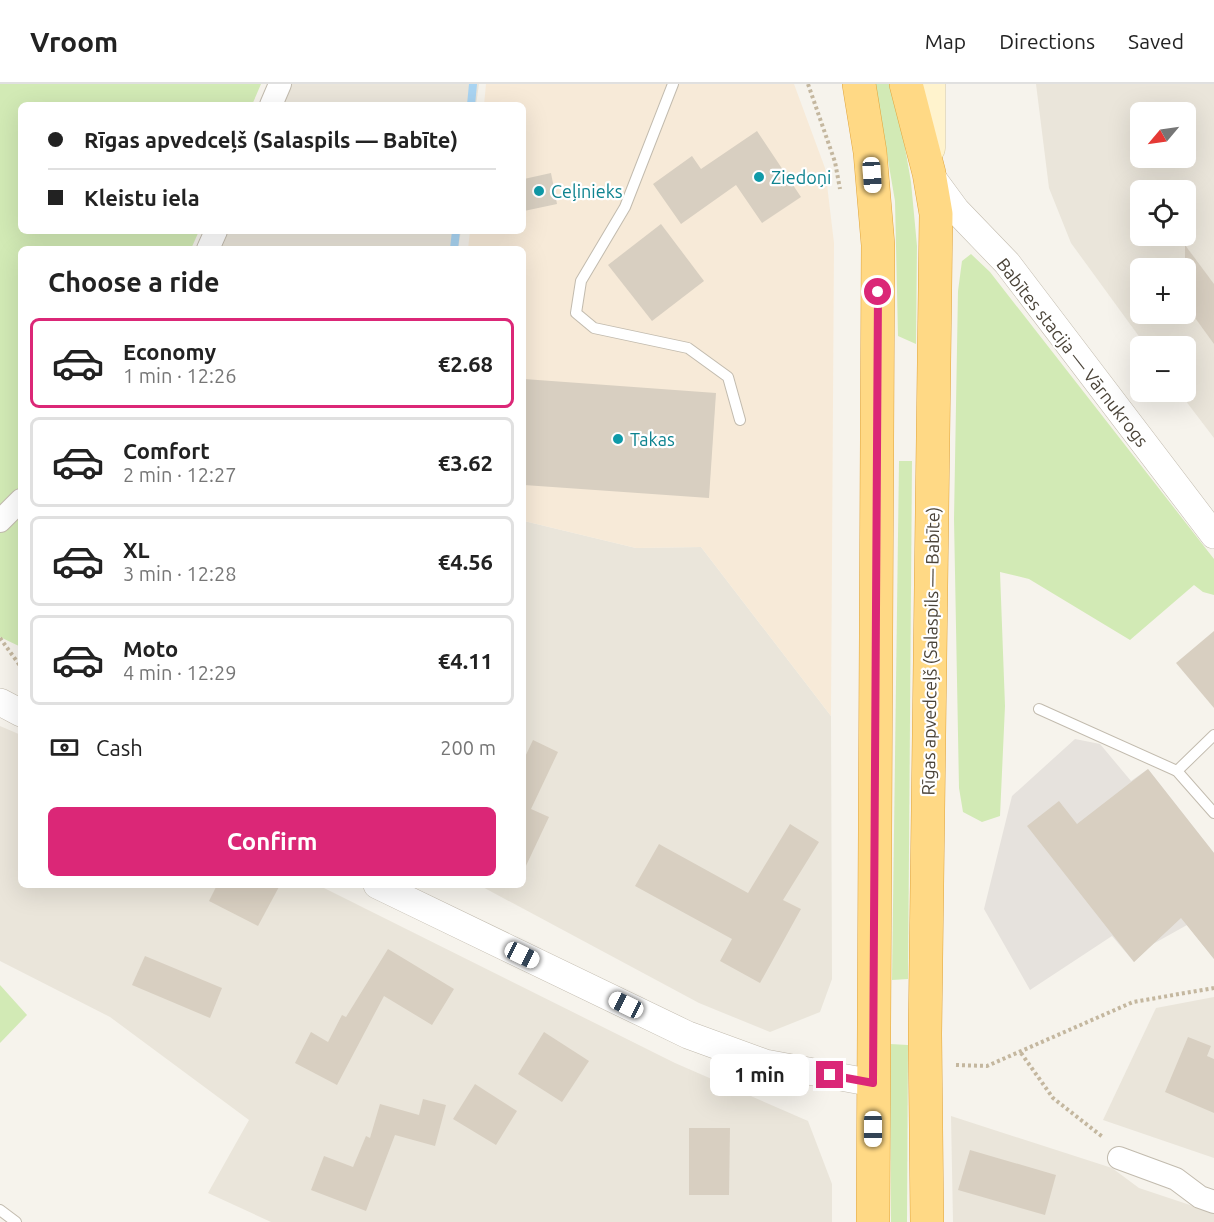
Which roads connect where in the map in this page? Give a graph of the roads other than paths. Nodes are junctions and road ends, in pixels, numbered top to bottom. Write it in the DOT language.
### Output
graph roads {
  1 [pos="280,84"];
  2 [pos="673,84"];
  3 [pos="844,84"];
  4 [pos="859,84"];
  5 [pos="906,84"];
  6 [pos="929,84"];
  7 [pos="272,102"];
  8 [pos="870,152"];
  9 [pos="929,173"];
  10 [pos="740,420"];
  11 [pos="18,503"];
  12 [pos="0,521"];
  13 [pos="1214,535"];
  14 [pos="0,702"];
  15 [pos="1039,709"];
  16 [pos="18,711"];
  17 [pos="1214,735"];
  18 [pos="1177,771"];
  19 [pos="1214,813"];
  20 [pos="383,888"];
  21 [pos="873,1083"];
  22 [pos="1119,1158"];
  23 [pos="1214,1202"];
  24 [pos="0,1210"];
  25 [pos="16,1222"];
  26 [pos="873,1222"];
  27 [pos="927,1222"];
  1 -- 7 [label="street"];
  2 -- 10 [label="lane"];
  3 -- 8 [label="highway"];
  4 -- 8 [label="highway"];
  5 -- 9 [label="highway, Rīgas apvedceļš (Salaspils — Babīte)"];
  6 -- 9 [label="main road"];
  8 -- 21 [label="highway"];
  9 -- 13 [label="street, Babītes stacija — Vārnukrogs"];
  9 -- 27 [label="highway, Rīgas apvedceļš (Salaspils — Babīte)"];
  11 -- 12 [label="street"];
  14 -- 16 [label="street"];
  15 -- 18 [label="lane"];
  17 -- 18 [label="lane"];
  18 -- 19 [label="lane"];
  20 -- 21 [label="street"];
  21 -- 26 [label="highway"];
  22 -- 23 [label="street"];
  24 -- 25 [label="lane"];
}
